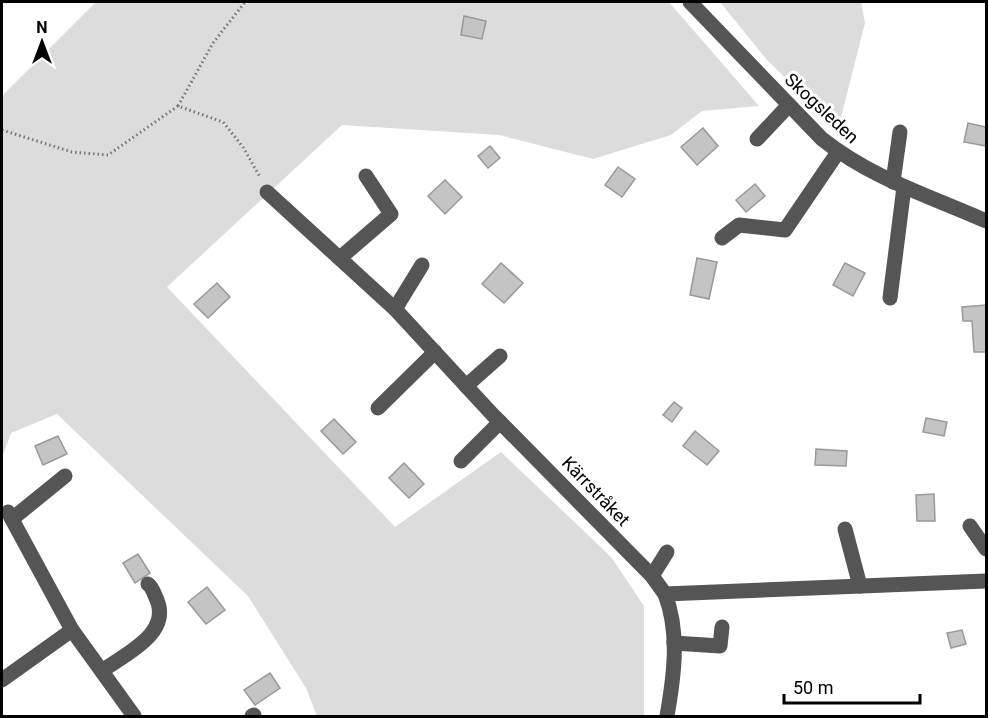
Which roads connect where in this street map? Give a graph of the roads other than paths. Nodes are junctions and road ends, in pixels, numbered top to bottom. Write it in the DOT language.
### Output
graph roads {
  1 [pos="690,2"];
  2 [pos="789,105"];
  3 [pos="900,132"];
  4 [pos="757,139"];
  5 [pos="838,152"];
  6 [pos="366,176"];
  7 [pos="899,184"];
  8 [pos="267,192"];
  9 [pos="987,221"];
  10 [pos="722,238"];
  11 [pos="340,258"];
  12 [pos="422,265"];
  13 [pos="890,298"];
  14 [pos="395,309"];
  15 [pos="435,352"];
  16 [pos="500,356"];
  17 [pos="466,386"];
  18 [pos="378,408"];
  19 [pos="500,422"];
  20 [pos="460,461"];
  21 [pos="65,476"];
  22 [pos="970,526"];
  23 [pos="845,529"];
  24 [pos="987,549"];
  25 [pos="667,552"];
  26 [pos="652,576"];
  27 [pos="987,581"];
  28 [pos="148,584"];
  29 [pos="860,586"];
  30 [pos="665,594"];
  31 [pos="722,627"];
  32 [pos="72,630"];
  33 [pos="674,644"];
  34 [pos="102,671"];
  35 [pos="2,680"];
  36 [pos="134,717"];
  37 [pos="667,717"];
  1 -- 2 [label="street, Skogsleden"];
  2 -- 4 [label="street"];
  2 -- 5 [label="street, Skogsleden"];
  3 -- 7 [label="street"];
  5 -- 7 [label="street, Skogsleden"];
  5 -- 10 [label="street"];
  6 -- 11 [label="street"];
  7 -- 9 [label="street, Skogsleden"];
  7 -- 13 [label="street"];
  8 -- 11 [label="street, Kärrstråket"];
  11 -- 14 [label="street, Kärrstråket"];
  12 -- 14 [label="street"];
  14 -- 15 [label="street, Kärrstråket"];
  15 -- 17 [label="street, Kärrstråket"];
  15 -- 18 [label="street"];
  16 -- 17 [label="street"];
  17 -- 19 [label="street, Kärrstråket"];
  19 -- 20 [label="street"];
  19 -- 26 [label="street, Kärrstråket"];
  21 -- 32 [label="street"];
  22 -- 24 [label="street"];
  23 -- 29 [label="street"];
  25 -- 26 [label="street"];
  26 -- 30 [label="street, Kärrstråket"];
  27 -- 29 [label="street"];
  28 -- 34 [label="street"];
  29 -- 30 [label="street"];
  30 -- 33 [label="street"];
  31 -- 33 [label="street"];
  32 -- 34 [label="street"];
  32 -- 35 [label="street"];
  33 -- 37 [label="street"];
  34 -- 36 [label="street"];
}
